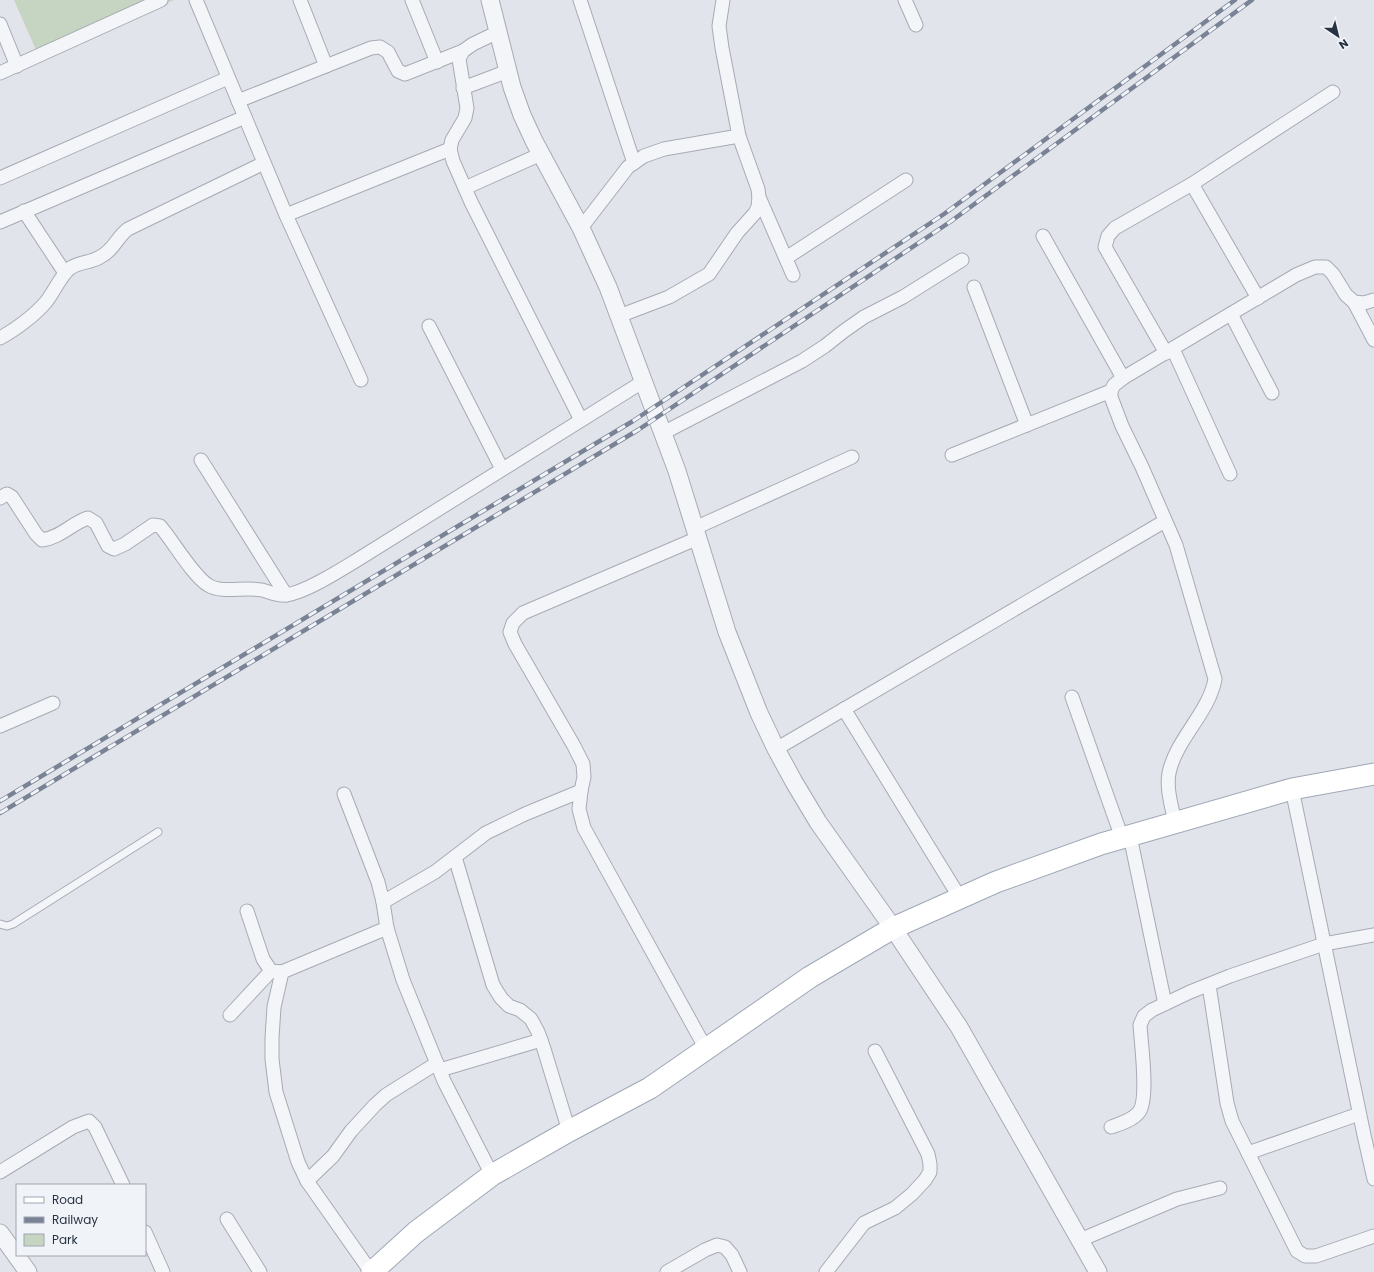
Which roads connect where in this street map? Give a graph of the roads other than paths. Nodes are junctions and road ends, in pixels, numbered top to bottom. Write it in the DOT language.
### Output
graph roads {
  1 [pos="161,0"];
  2 [pos="196,0"];
  3 [pos="300,0"];
  4 [pos="412,0"];
  5 [pos="490,0"];
  6 [pos="580,0"];
  7 [pos="723,0"];
  8 [pos="905,0"];
  9 [pos="0,24"];
  10 [pos="916,25"];
  11 [pos="498,32"];
  12 [pos="463,51"];
  13 [pos="437,62"];
  14 [pos="17,66"];
  15 [pos="326,66"];
  16 [pos="508,71"];
  17 [pos="0,73"];
  18 [pos="228,78"];
  19 [pos="463,88"];
  20 [pos="1333,92"];
  21 [pos="238,101"];
  22 [pos="245,117"];
  23 [pos="739,136"];
  24 [pos="450,149"];
  25 [pos="541,154"];
  26 [pos="264,163"];
  27 [pos="634,163"];
  28 [pos="0,178"];
  29 [pos="906,180"];
  30 [pos="1192,184"];
  31 [pos="465,188"];
  32 [pos="759,197"];
  33 [pos="24,211"];
  34 [pos="286,215"];
  35 [pos="0,222"];
  36 [pos="581,228"];
  37 [pos="1043,236"];
  38 [pos="786,258"];
  39 [pos="962,260"];
  40 [pos="65,273"];
  41 [pos="793,275"];
  42 [pos="974,288"];
  43 [pos="1258,298"];
  44 [pos="1374,300"];
  45 [pos="1354,302"];
  46 [pos="1231,314"];
  47 [pos="619,316"];
  48 [pos="429,326"];
  49 [pos="0,338"];
  50 [pos="1374,340"];
  51 [pos="1169,351"];
  52 [pos="1123,378"];
  53 [pos="361,380"];
  54 [pos="644,381"];
  55 [pos="1111,391"];
  56 [pos="1272,393"];
  57 [pos="581,420"];
  58 [pos="1027,425"];
  59 [pos="663,433"];
  60 [pos="952,455"];
  61 [pos="852,457"];
  62 [pos="201,460"];
  63 [pos="502,469"];
  64 [pos="1230,474"];
  65 [pos="0,498"];
  66 [pos="1166,521"];
  67 [pos="696,533"];
  68 [pos="286,595"];
  69 [pos="1072,697"];
  70 [pos="53,703"];
  71 [pos="844,709"];
  72 [pos="0,726"];
  73 [pos="776,749"];
  74 [pos="1374,774"];
  75 [pos="1292,789"];
  76 [pos="581,791"];
  77 [pos="344,794"];
  78 [pos="1175,822"];
  79 [pos="158,832"];
  80 [pos="1126,837"];
  81 [pos="455,857"];
  82 [pos="960,898"];
  83 [pos="383,902"];
  84 [pos="247,911"];
  85 [pos="0,924"];
  86 [pos="387,928"];
  87 [pos="893,928"];
  88 [pos="1374,935"];
  89 [pos="1324,944"];
  90 [pos="277,971"];
  91 [pos="1209,985"];
  92 [pos="1165,1004"];
  93 [pos="230,1015"];
  94 [pos="541,1040"];
  95 [pos="706,1049"];
  96 [pos="875,1051"];
  97 [pos="438,1067"];
  98 [pos="1359,1114"];
  99 [pos="1111,1127"];
  100 [pos="569,1132"];
  101 [pos="1248,1153"];
  102 [pos="0,1172"];
  103 [pos="492,1175"];
  104 [pos="1374,1179"];
  105 [pos="307,1181"];
  106 [pos="123,1184"];
  107 [pos="1220,1188"];
  108 [pos="227,1219"];
  109 [pos="0,1233"];
  110 [pos="146,1234"];
  111 [pos="1374,1236"];
  112 [pos="1080,1240"];
  113 [pos="16,1255"];
  114 [pos="17,1256"];
  115 [pos="28,1272"];
  116 [pos="163,1272"];
  117 [pos="260,1272"];
  118 [pos="372,1272"];
  119 [pos="667,1272"];
  120 [pos="740,1272"];
  121 [pos="826,1272"];
  122 [pos="1098,1272"];
  1 -- 14 [label="street"];
  2 -- 18 [label="street"];
  3 -- 15 [label="street"];
  4 -- 13 [label="street"];
  5 -- 11 [label="street"];
  6 -- 27 [label="street"];
  7 -- 23 [label="street"];
  8 -- 10 [label="street"];
  9 -- 14 [label="street"];
  11 -- 12 [label="street"];
  11 -- 16 [label="street"];
  12 -- 13 [label="street"];
  12 -- 19 [label="street"];
  13 -- 15 [label="street"];
  14 -- 17 [label="street"];
  15 -- 21 [label="street"];
  16 -- 19 [label="street"];
  16 -- 25 [label="street"];
  18 -- 21 [label="street"];
  18 -- 28 [label="street"];
  19 -- 24 [label="street"];
  20 -- 30 [label="street"];
  21 -- 22 [label="street"];
  22 -- 26 [label="street"];
  22 -- 33 [label="street"];
  23 -- 27 [label="street"];
  23 -- 32 [label="street"];
  24 -- 31 [label="street"];
  24 -- 34 [label="street"];
  25 -- 31 [label="street"];
  25 -- 36 [label="street"];
  26 -- 34 [label="street"];
  26 -- 40 [label="street"];
  27 -- 36 [label="street"];
  29 -- 38 [label="street"];
  30 -- 43 [label="street"];
  30 -- 51 [label="street"];
  31 -- 57 [label="street"];
  32 -- 38 [label="street"];
  32 -- 47 [label="street"];
  33 -- 35 [label="street"];
  33 -- 40 [label="street"];
  34 -- 53 [label="street"];
  36 -- 47 [label="street"];
  37 -- 52 [label="street"];
  38 -- 41 [label="street"];
  39 -- 59 [label="street"];
  40 -- 49 [label="street"];
  42 -- 58 [label="street"];
  43 -- 45 [label="street"];
  43 -- 46 [label="street"];
  44 -- 45 [label="street"];
  45 -- 50 [label="street"];
  46 -- 51 [label="street"];
  46 -- 56 [label="street"];
  47 -- 54 [label="street"];
  48 -- 63 [label="street"];
  51 -- 52 [label="street"];
  51 -- 64 [label="street"];
  52 -- 55 [label="street"];
  54 -- 57 [label="street"];
  54 -- 59 [label="street"];
  55 -- 58 [label="street"];
  55 -- 66 [label="street"];
  57 -- 63 [label="street"];
  58 -- 60 [label="street"];
  59 -- 67 [label="street"];
  61 -- 67 [label="street"];
  62 -- 68 [label="street"];
  63 -- 68 [label="street"];
  65 -- 68 [label="street"];
  66 -- 71 [label="street"];
  66 -- 78 [label="street"];
  67 -- 73 [label="street"];
  67 -- 76 [label="street"];
  69 -- 80 [label="street"];
  70 -- 72 [label="street"];
  71 -- 73 [label="street"];
  71 -- 82 [label="street"];
  73 -- 87 [label="street"];
  74 -- 75 [label="main road"];
  75 -- 78 [label="main road"];
  75 -- 89 [label="street"];
  76 -- 81 [label="street"];
  76 -- 95 [label="street"];
  77 -- 83 [label="street"];
  78 -- 80 [label="main road"];
  79 -- 85 [label="lane"];
  80 -- 82 [label="main road"];
  80 -- 92 [label="street"];
  81 -- 83 [label="street"];
  81 -- 94 [label="street"];
  82 -- 87 [label="main road"];
  83 -- 86 [label="street"];
  84 -- 90 [label="street"];
  86 -- 90 [label="street"];
  86 -- 97 [label="street"];
  87 -- 95 [label="main road"];
  87 -- 112 [label="street"];
  88 -- 89 [label="street"];
  89 -- 91 [label="street"];
  89 -- 98 [label="street"];
  90 -- 93 [label="street"];
  90 -- 105 [label="street"];
  91 -- 92 [label="street"];
  91 -- 101 [label="street"];
  92 -- 99 [label="street"];
  94 -- 97 [label="street"];
  94 -- 100 [label="street"];
  95 -- 100 [label="main road"];
  96 -- 121 [label="street"];
  97 -- 103 [label="street"];
  97 -- 105 [label="street"];
  98 -- 101 [label="street"];
  98 -- 104 [label="street"];
  100 -- 103 [label="main road"];
  101 -- 111 [label="street"];
  102 -- 106 [label="street"];
  103 -- 118 [label="main road"];
  105 -- 118 [label="street"];
  107 -- 112 [label="street"];
  108 -- 117 [label="street"];
  109 -- 113 [label="street"];
  110 -- 116 [label="street"];
  112 -- 122 [label="street"];
  114 -- 115 [label="street"];
  119 -- 120 [label="street"];
}
